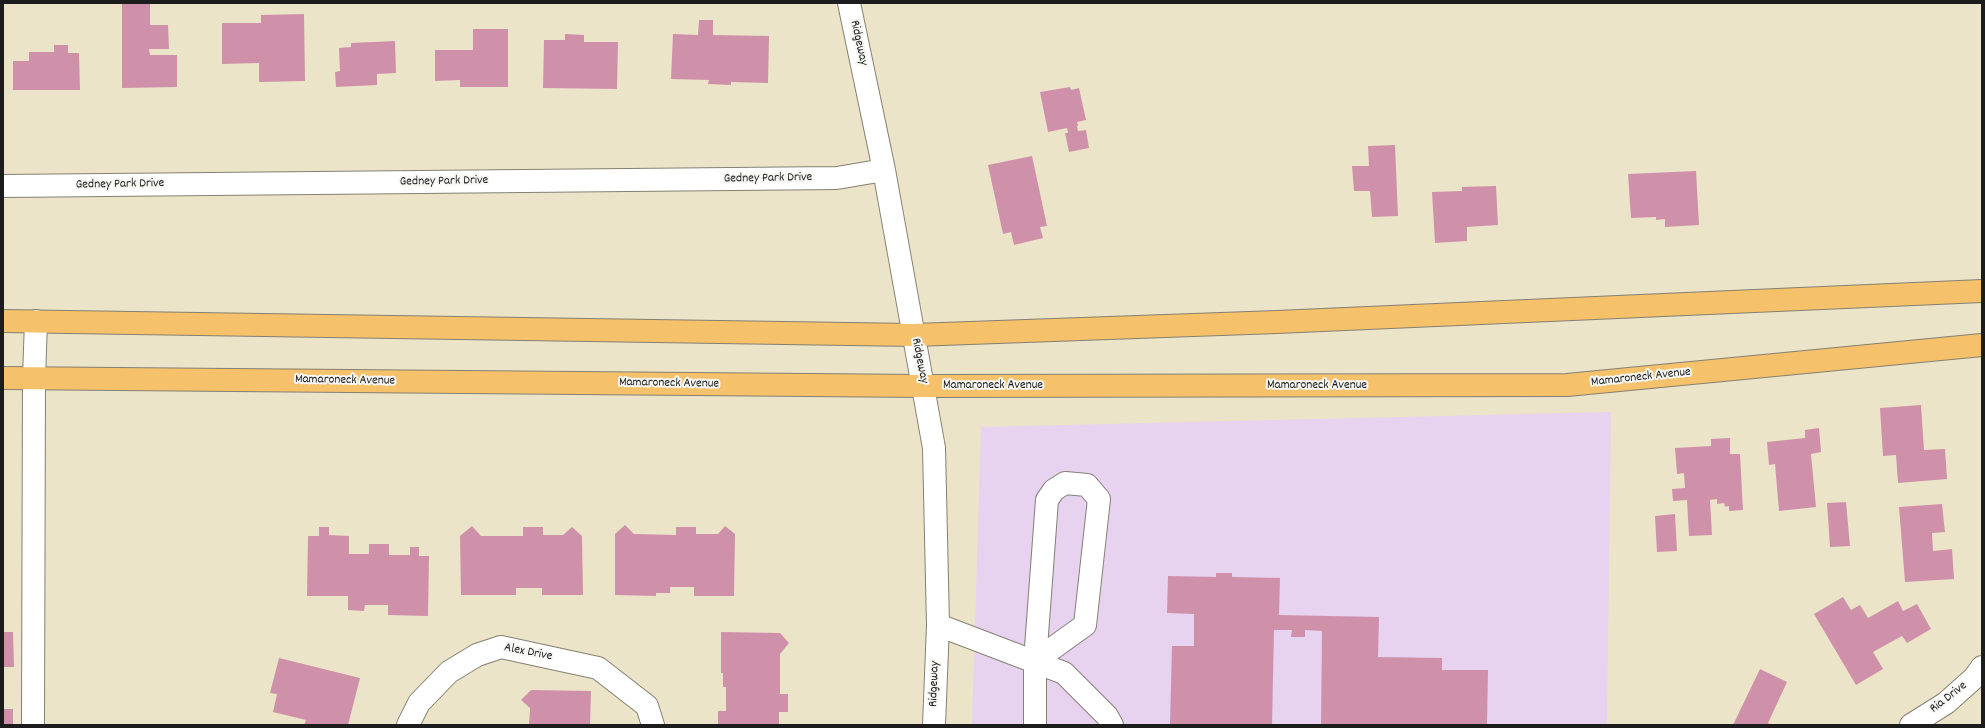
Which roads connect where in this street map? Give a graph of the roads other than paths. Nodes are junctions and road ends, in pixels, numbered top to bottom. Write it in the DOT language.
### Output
graph roads {
  1 [pos="849,3"];
  2 [pos="884,170"];
  3 [pos="3,186"];
  4 [pos="1982,291"];
  5 [pos="3,321"];
  6 [pos="36,321"];
  7 [pos="914,335"];
  8 [pos="1982,345"];
  9 [pos="3,378"];
  10 [pos="34,378"];
  11 [pos="923,386"];
  12 [pos="938,625"];
  13 [pos="1035,661"];
  14 [pos="1982,667"];
  15 [pos="33,725"];
  16 [pos="408,725"];
  17 [pos="653,725"];
  18 [pos="934,725"];
  19 [pos="1035,725"];
  20 [pos="1112,725"];
  21 [pos="1911,725"];
  1 -- 2 [label="street, Ridgeway"];
  2 -- 3 [label="street, Gedney Park Drive"];
  2 -- 7 [label="street, Ridgeway"];
  4 -- 7 [label="main road"];
  5 -- 6 [label="main road"];
  6 -- 7 [label="main road"];
  6 -- 10 [label="street"];
  7 -- 11 [label="street, Ridgeway"];
  8 -- 11 [label="main road, Mamaroneck Avenue"];
  9 -- 10 [label="main road, Mamaroneck Avenue"];
  10 -- 11 [label="main road, Mamaroneck Avenue"];
  10 -- 15 [label="street"];
  11 -- 12 [label="street, Ridgeway"];
  12 -- 13 [label="street"];
  12 -- 18 [label="street, Ridgeway"];
  13 -- 13 [label="street"];
  13 -- 19 [label="street"];
  13 -- 20 [label="street"];
  14 -- 21 [label="street, Ria Drive"];
  16 -- 17 [label="street, Alex Drive"];
}
